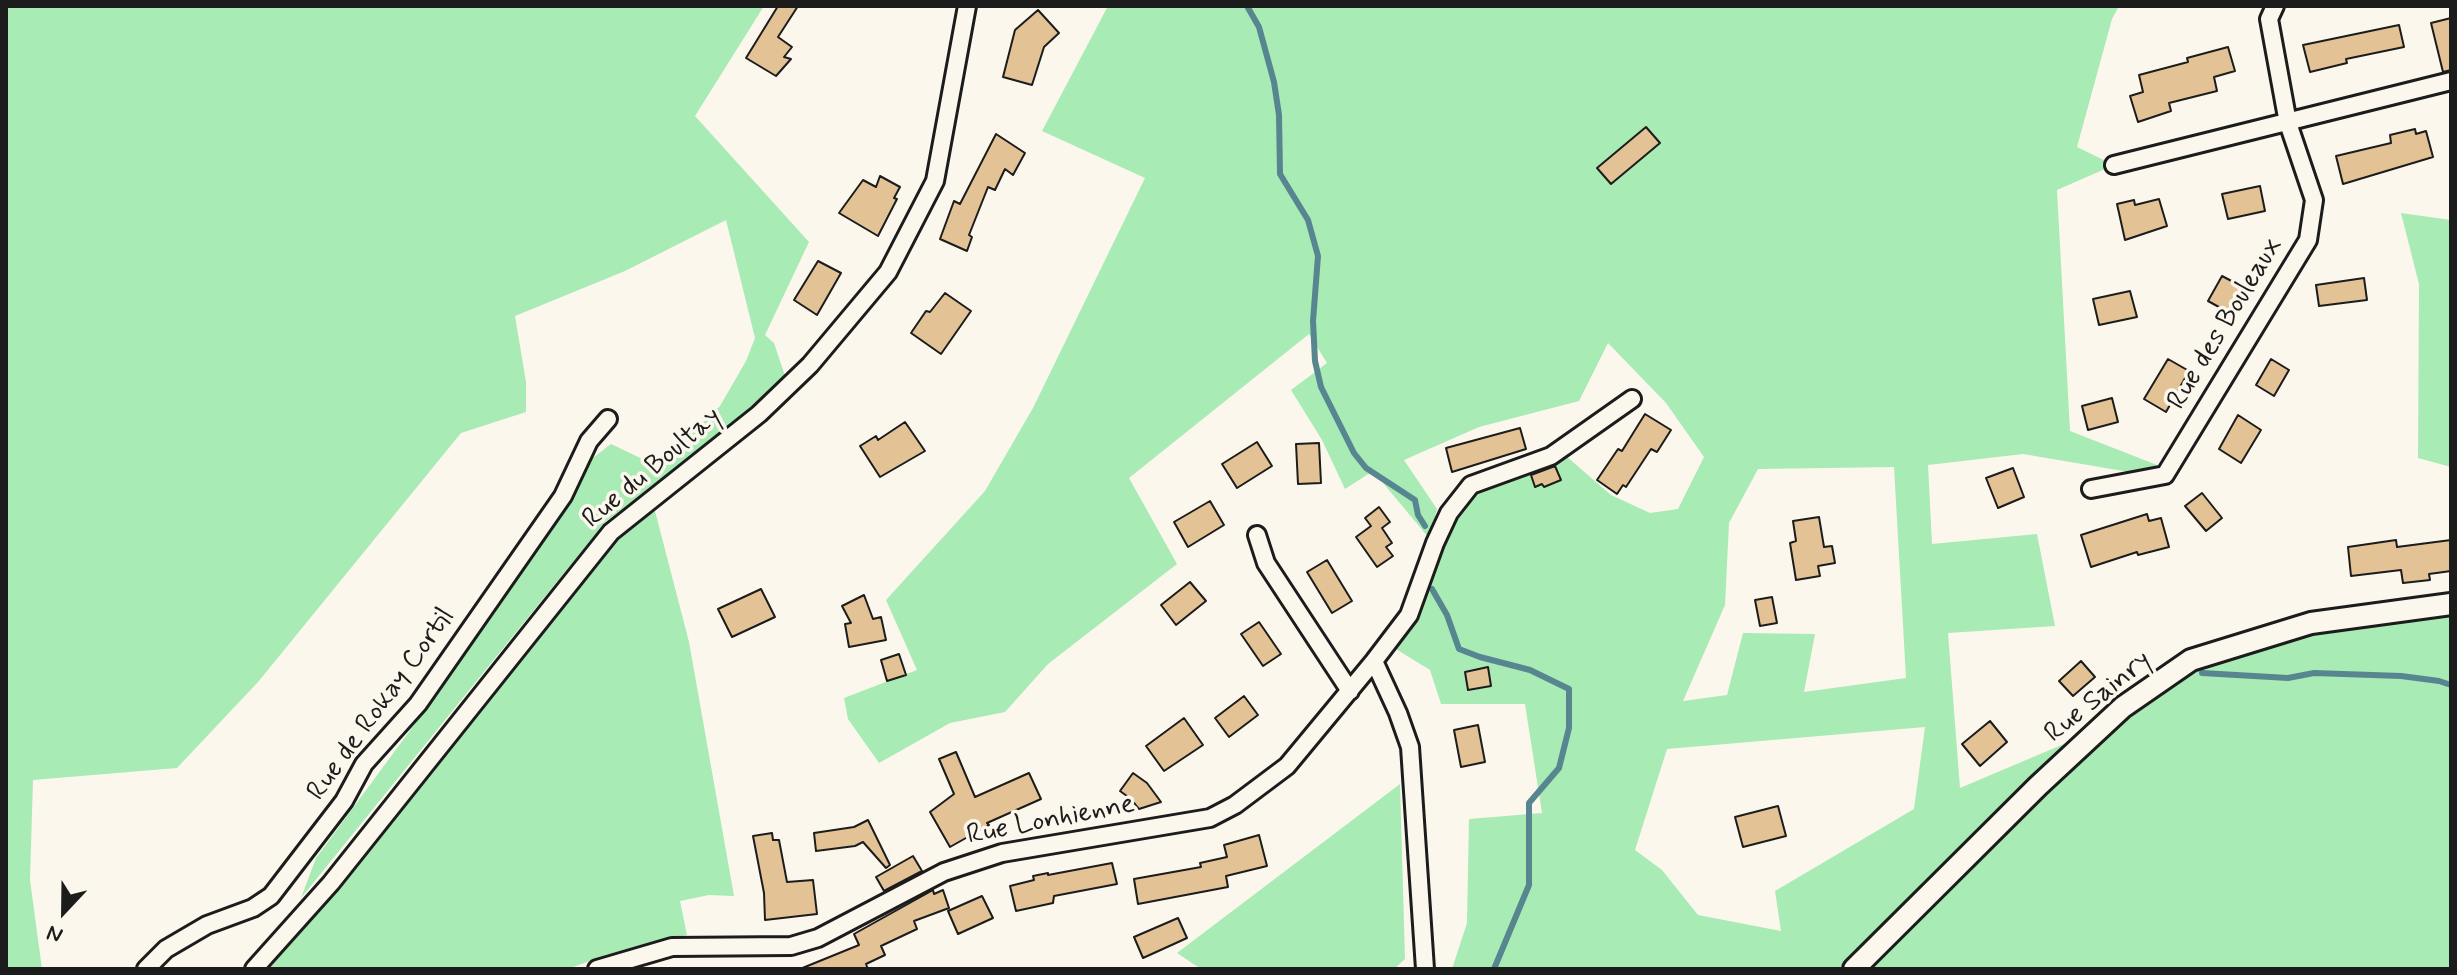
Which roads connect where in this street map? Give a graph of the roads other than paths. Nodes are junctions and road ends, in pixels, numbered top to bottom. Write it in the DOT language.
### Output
graph roads {
  1 [pos="967,6"];
  2 [pos="2275,6"];
  3 [pos="2451,81"];
  4 [pos="2288,123"];
  5 [pos="2114,165"];
  6 [pos="1632,399"];
  7 [pos="608,419"];
  8 [pos="2091,489"];
  9 [pos="1257,535"];
  10 [pos="2451,604"];
  11 [pos="1374,661"];
  12 [pos="1350,691"];
  13 [pos="146,969"];
  14 [pos="254,969"];
  15 [pos="597,969"];
  16 [pos="1425,969"];
  17 [pos="1854,969"];
  1 -- 14 [label="street, Rue du Boultay"];
  2 -- 4 [label="street, Rue des Bouleaux"];
  3 -- 4 [label="street"];
  4 -- 5 [label="street"];
  4 -- 8 [label="street, Rue des Bouleaux"];
  6 -- 11 [label="street, Rue Lonhienne"];
  7 -- 13 [label="street, Rue de Rokay Cortil"];
  9 -- 12 [label="street"];
  10 -- 17 [label="street, Rue Sainry"];
  11 -- 12 [label="street, Rue Lonhienne"];
  11 -- 16 [label="street"];
  12 -- 15 [label="street, Rue Lonhienne"];
}
